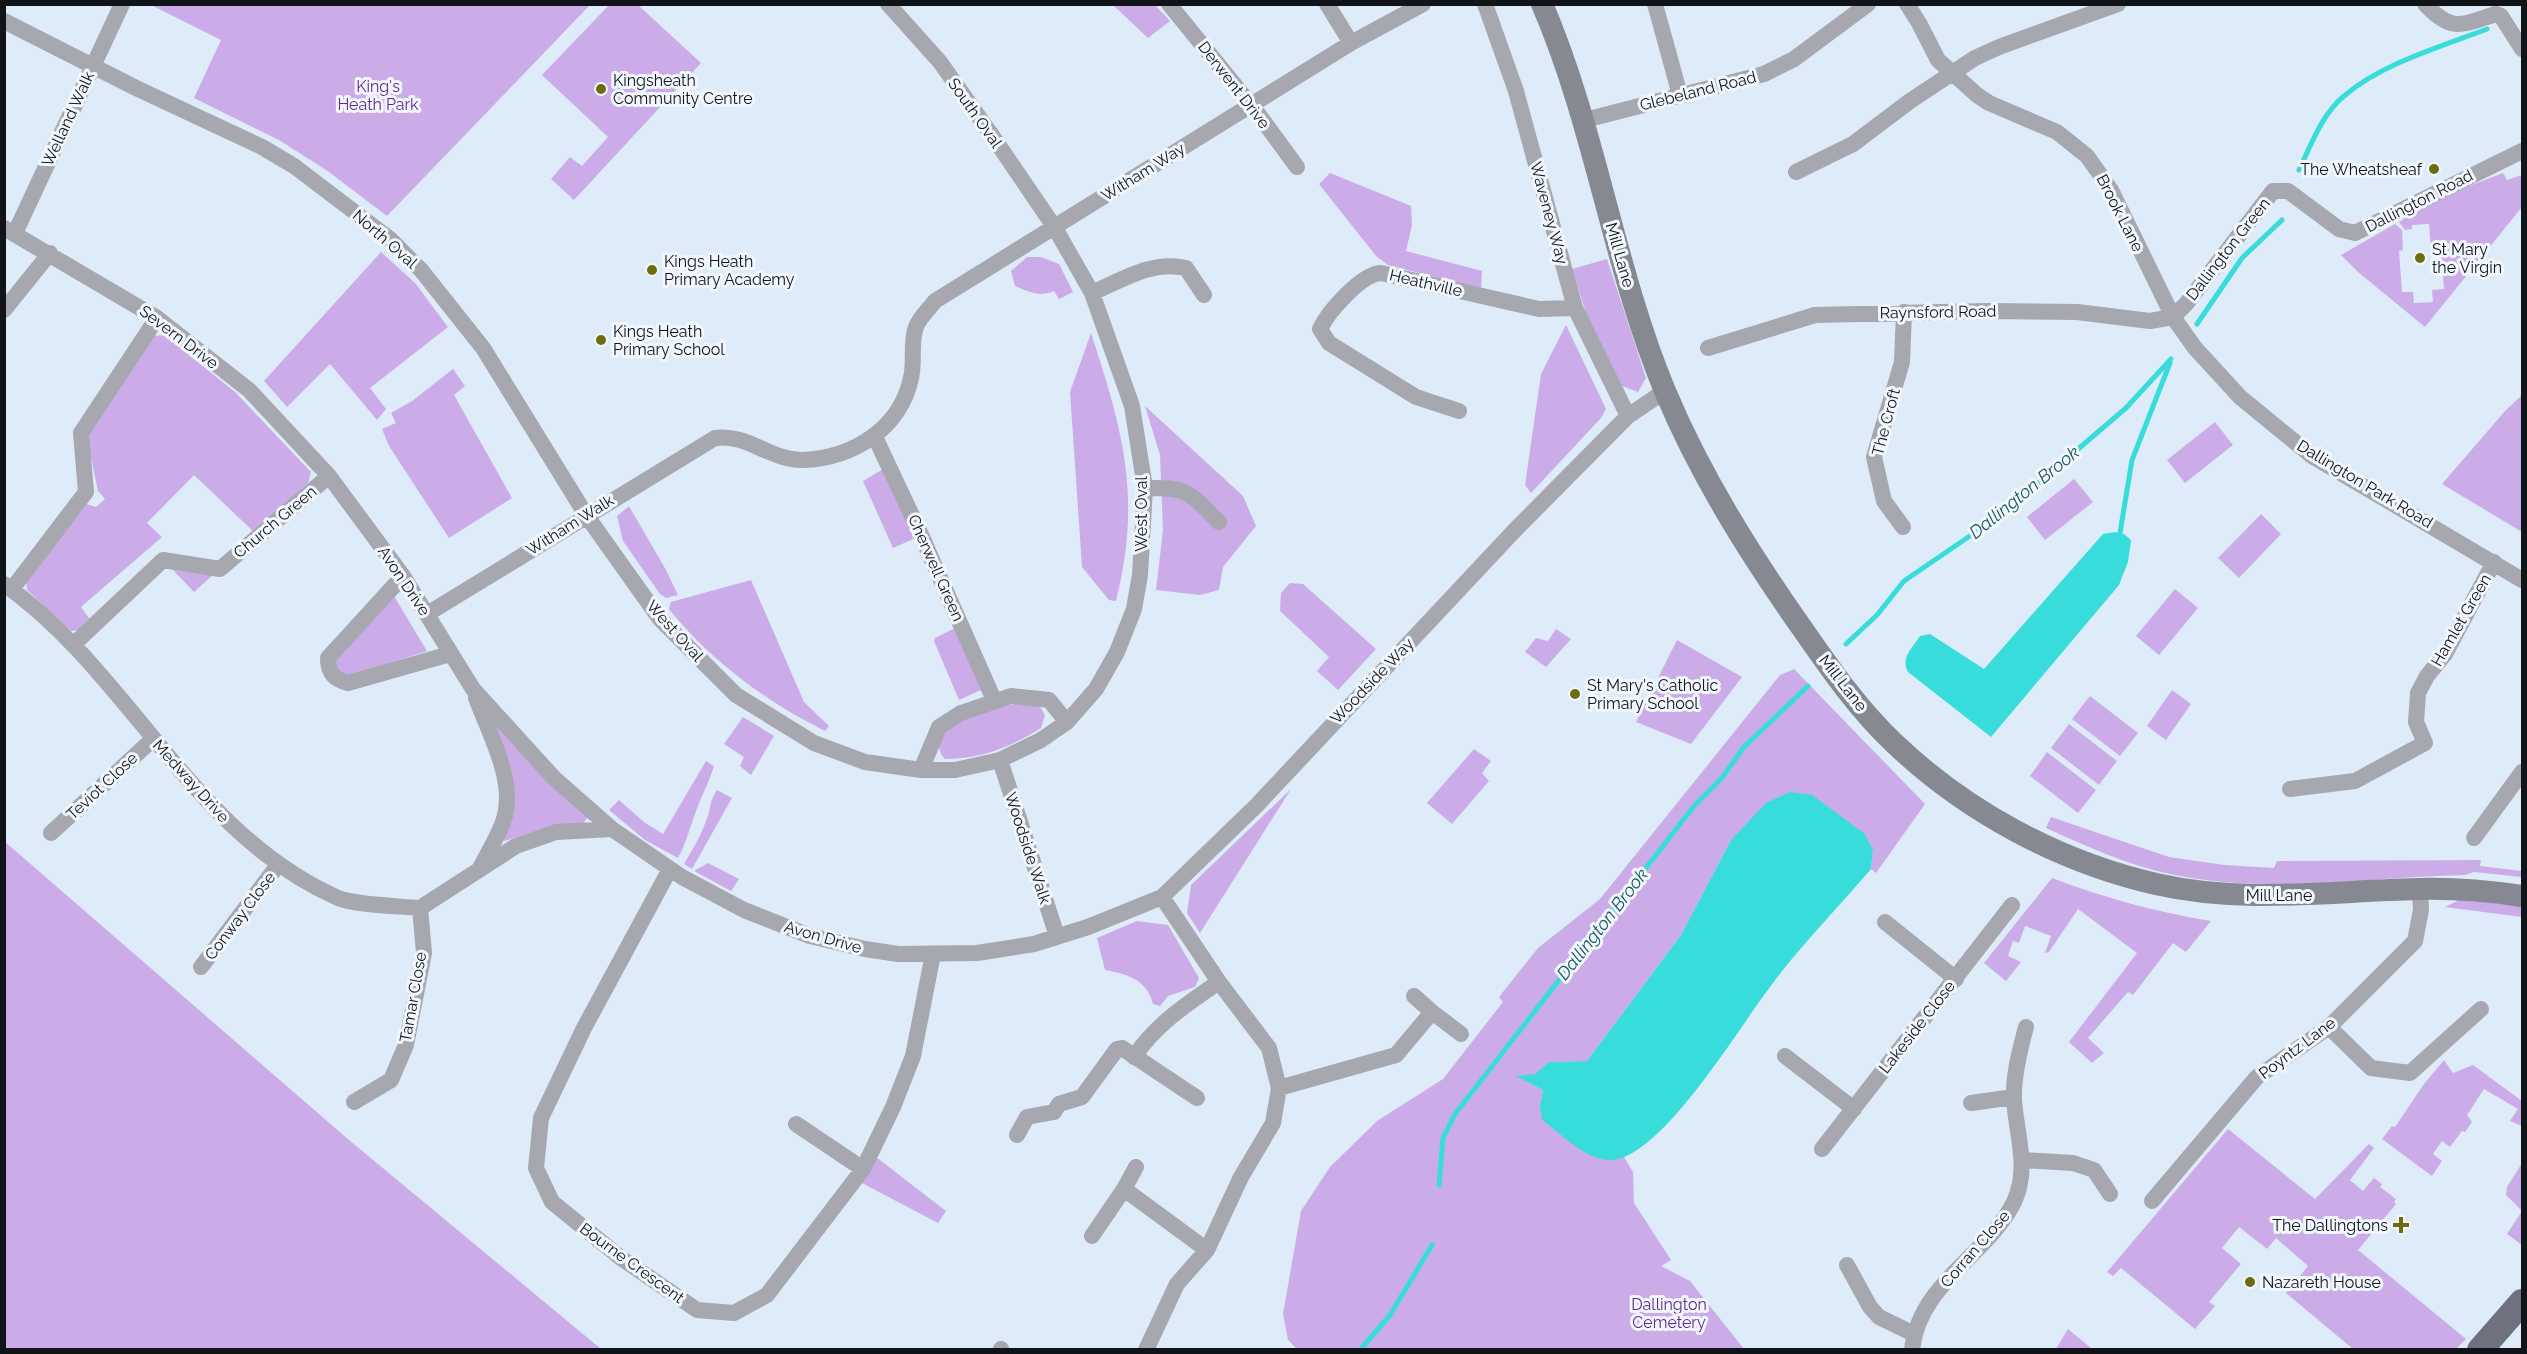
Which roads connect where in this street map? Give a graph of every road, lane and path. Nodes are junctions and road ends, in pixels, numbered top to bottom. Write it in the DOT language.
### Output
graph roads {
  1 [pos="122,4"];
  2 [pos="888,4"];
  3 [pos="1169,4"];
  4 [pos="1327,4"];
  5 [pos="1423,4"];
  6 [pos="1485,4"];
  7 [pos="1542,4"];
  8 [pos="1655,4"];
  9 [pos="1907,4"];
  10 [pos="2118,4"];
  11 [pos="2425,4"];
  12 [pos="1860,7"];
  13 [pos="4,21"];
  14 [pos="1351,43"];
  15 [pos="2523,50"];
  16 [pos="92,66"];
  17 [pos="1954,73"];
  18 [pos="1680,96"];
  19 [pos="1250,105"];
  20 [pos="1581,121"];
  21 [pos="2523,139"];
  22 [pos="2516,153"];
  23 [pos="1297,168"];
  24 [pos="1796,172"];
  25 [pos="2288,191"];
  26 [pos="1055,228"];
  27 [pos="10,231"];
  28 [pos="50,253"];
  29 [pos="1092,293"];
  30 [pos="1204,295"];
  31 [pos="1575,308"];
  32 [pos="4,310"];
  33 [pos="1904,312"];
  34 [pos="2173,317"];
  35 [pos="157,318"];
  36 [pos="1708,348"];
  37 [pos="1665,390"];
  38 [pos="1459,411"];
  39 [pos="1628,416"];
  40 [pos="875,437"];
  41 [pos="329,476"];
  42 [pos="1145,488"];
  43 [pos="586,515"];
  44 [pos="1219,522"];
  45 [pos="1903,527"];
  46 [pos="2494,562"];
  47 [pos="403,576"];
  48 [pos="2523,580"];
  49 [pos="8,587"];
  50 [pos="427,614"];
  51 [pos="74,644"];
  52 [pos="450,654"];
  53 [pos="473,689"];
  54 [pos="994,700"];
  55 [pos="1067,722"];
  56 [pos="153,739"];
  57 [pos="1000,760"];
  58 [pos="921,770"];
  59 [pos="2523,772"];
  60 [pos="2290,789"];
  61 [pos="612,829"];
  62 [pos="51,833"];
  63 [pos="2474,838"];
  64 [pos="278,864"];
  65 [pos="481,867"];
  66 [pos="670,869"];
  67 [pos="2420,889"];
  68 [pos="2523,896"];
  69 [pos="1162,897"];
  70 [pos="2012,905"];
  71 [pos="420,908"];
  72 [pos="1884,922"];
  73 [pos="1057,936"];
  74 [pos="933,954"];
  75 [pos="201,967"];
  76 [pos="1956,979"];
  77 [pos="1219,982"];
  78 [pos="1414,996"];
  79 [pos="2481,1009"];
  80 [pos="1432,1012"];
  81 [pos="2026,1027"];
  82 [pos="2329,1027"];
  83 [pos="1461,1034"];
  84 [pos="1128,1052"];
  85 [pos="1785,1056"];
  86 [pos="1279,1088"];
  87 [pos="2014,1097"];
  88 [pos="1197,1098"];
  89 [pos="354,1102"];
  90 [pos="1971,1103"];
  91 [pos="1854,1108"];
  92 [pos="796,1125"];
  93 [pos="1017,1135"];
  94 [pos="1822,1149"];
  95 [pos="2023,1160"];
  96 [pos="1136,1167"];
  97 [pos="863,1168"];
  98 [pos="1124,1189"];
  99 [pos="2110,1194"];
  100 [pos="2152,1201"];
  101 [pos="1092,1236"];
  102 [pos="1207,1250"];
  103 [pos="1847,1265"];
  104 [pos="2523,1302"];
  105 [pos="1913,1342"];
  106 [pos="1146,1350"];
  107 [pos="2480,1350"];
  1 -- 16 [label="street, Welland Walk"];
  2 -- 26 [label="street, South Oval"];
  3 -- 19 [label="street, Derwent Drive"];
  4 -- 14 [label="street"];
  5 -- 14 [label="street, Witham Way"];
  6 -- 31 [label="street, Waveney Way"];
  7 -- 20 [label="street, Mill Lane"];
  8 -- 18 [label="street"];
  9 -- 17 [label="street, Brook Lane"];
  10 -- 17 [label="street"];
  11 -- 15 [label="street"];
  12 -- 18 [label="street, Glebeland Road"];
  13 -- 16 [label="street, North Oval"];
  14 -- 19 [label="street, Witham Way"];
  16 -- 27 [label="street, Welland Walk"];
  16 -- 43 [label="street, North Oval"];
  17 -- 24 [label="street"];
  17 -- 34 [label="street, Brook Lane"];
  18 -- 20 [label="street, Glebeland Road"];
  19 -- 23 [label="street, Derwent Drive"];
  19 -- 26 [label="street, Witham Way"];
  20 -- 37 [label="street, Mill Lane"];
  21 -- 22 [label="street"];
  22 -- 25 [label="street, Dallington Road"];
  25 -- 34 [label="street, Dallington Green"];
  26 -- 29 [label="street, West Oval"];
  26 -- 40 [label="street, Witham Way"];
  27 -- 28 [label="street, Severn Drive"];
  28 -- 32 [label="street"];
  28 -- 35 [label="street, Severn Drive"];
  29 -- 30 [label="street"];
  29 -- 42 [label="street, West Oval"];
  31 -- 38 [label="street, Heathville"];
  31 -- 39 [label="street, Waveney Way"];
  33 -- 34 [label="street, Raynsford Road"];
  33 -- 36 [label="street, Raynsford Road"];
  33 -- 45 [label="street, The Croft"];
  34 -- 46 [label="street, Dallington Park Road"];
  35 -- 41 [label="street, Severn Drive"];
  35 -- 49 [label="street"];
  37 -- 39 [label="street, Woodside Way"];
  37 -- 67 [label="street, Mill Lane"];
  39 -- 69 [label="street, Woodside Way"];
  40 -- 43 [label="street, Witham Walk"];
  40 -- 54 [label="street, Cherwell Green"];
  41 -- 47 [label="street, Avon Drive"];
  41 -- 51 [label="street, Church Green"];
  42 -- 44 [label="street"];
  42 -- 55 [label="street, West Oval"];
  43 -- 50 [label="street, Witham Walk"];
  43 -- 58 [label="street, West Oval"];
  46 -- 48 [label="street, Dallington Park Road"];
  46 -- 60 [label="street, Hamlet Green"];
  47 -- 50 [label="street, Avon Drive"];
  47 -- 52 [label="street"];
  49 -- 51 [label="street, Medway Drive"];
  50 -- 52 [label="street, Avon Drive"];
  51 -- 56 [label="street, Medway Drive"];
  52 -- 53 [label="street, Avon Drive"];
  53 -- 61 [label="street, Avon Drive"];
  53 -- 65 [label="street, Avon Drive"];
  54 -- 55 [label="street"];
  54 -- 58 [label="street"];
  55 -- 57 [label="street, West Oval"];
  56 -- 62 [label="street, Teviot Close"];
  56 -- 64 [label="street, Medway Drive"];
  57 -- 58 [label="street, West Oval"];
  57 -- 73 [label="street, Woodside Walk"];
  59 -- 63 [label="street"];
  61 -- 65 [label="street"];
  61 -- 66 [label="street, Avon Drive"];
  64 -- 71 [label="street, Medway Drive"];
  64 -- 75 [label="street, Conway Close"];
  65 -- 71 [label="street"];
  66 -- 74 [label="street, Avon Drive"];
  66 -- 97 [label="street, Bourne Crescent"];
  67 -- 68 [label="street, Mill Lane"];
  67 -- 82 [label="street, Poyntz Lane"];
  69 -- 73 [label="street, Woodside Way"];
  69 -- 77 [label="street"];
  70 -- 76 [label="street, Lakeside Close"];
  71 -- 89 [label="street, Tamar Close"];
  72 -- 76 [label="street"];
  73 -- 74 [label="street, Avon Drive"];
  74 -- 97 [label="street, Bourne Crescent"];
  76 -- 91 [label="street, Lakeside Close"];
  77 -- 84 [label="street"];
  77 -- 86 [label="street"];
  78 -- 80 [label="street"];
  79 -- 82 [label="street"];
  80 -- 83 [label="street"];
  80 -- 86 [label="street"];
  81 -- 87 [label="street, Corran Close"];
  82 -- 100 [label="street, Poyntz Lane"];
  84 -- 88 [label="street"];
  84 -- 93 [label="street"];
  85 -- 91 [label="street"];
  86 -- 102 [label="street"];
  87 -- 90 [label="street"];
  87 -- 95 [label="street, Corran Close"];
  91 -- 94 [label="street, Lakeside Close"];
  92 -- 97 [label="street"];
  95 -- 99 [label="street"];
  95 -- 105 [label="street, Corran Close"];
  96 -- 98 [label="street"];
  98 -- 101 [label="street"];
  98 -- 102 [label="street"];
  102 -- 106 [label="street"];
  103 -- 105 [label="street, Corran Close"];
  104 -- 107 [label="main road"];
}
